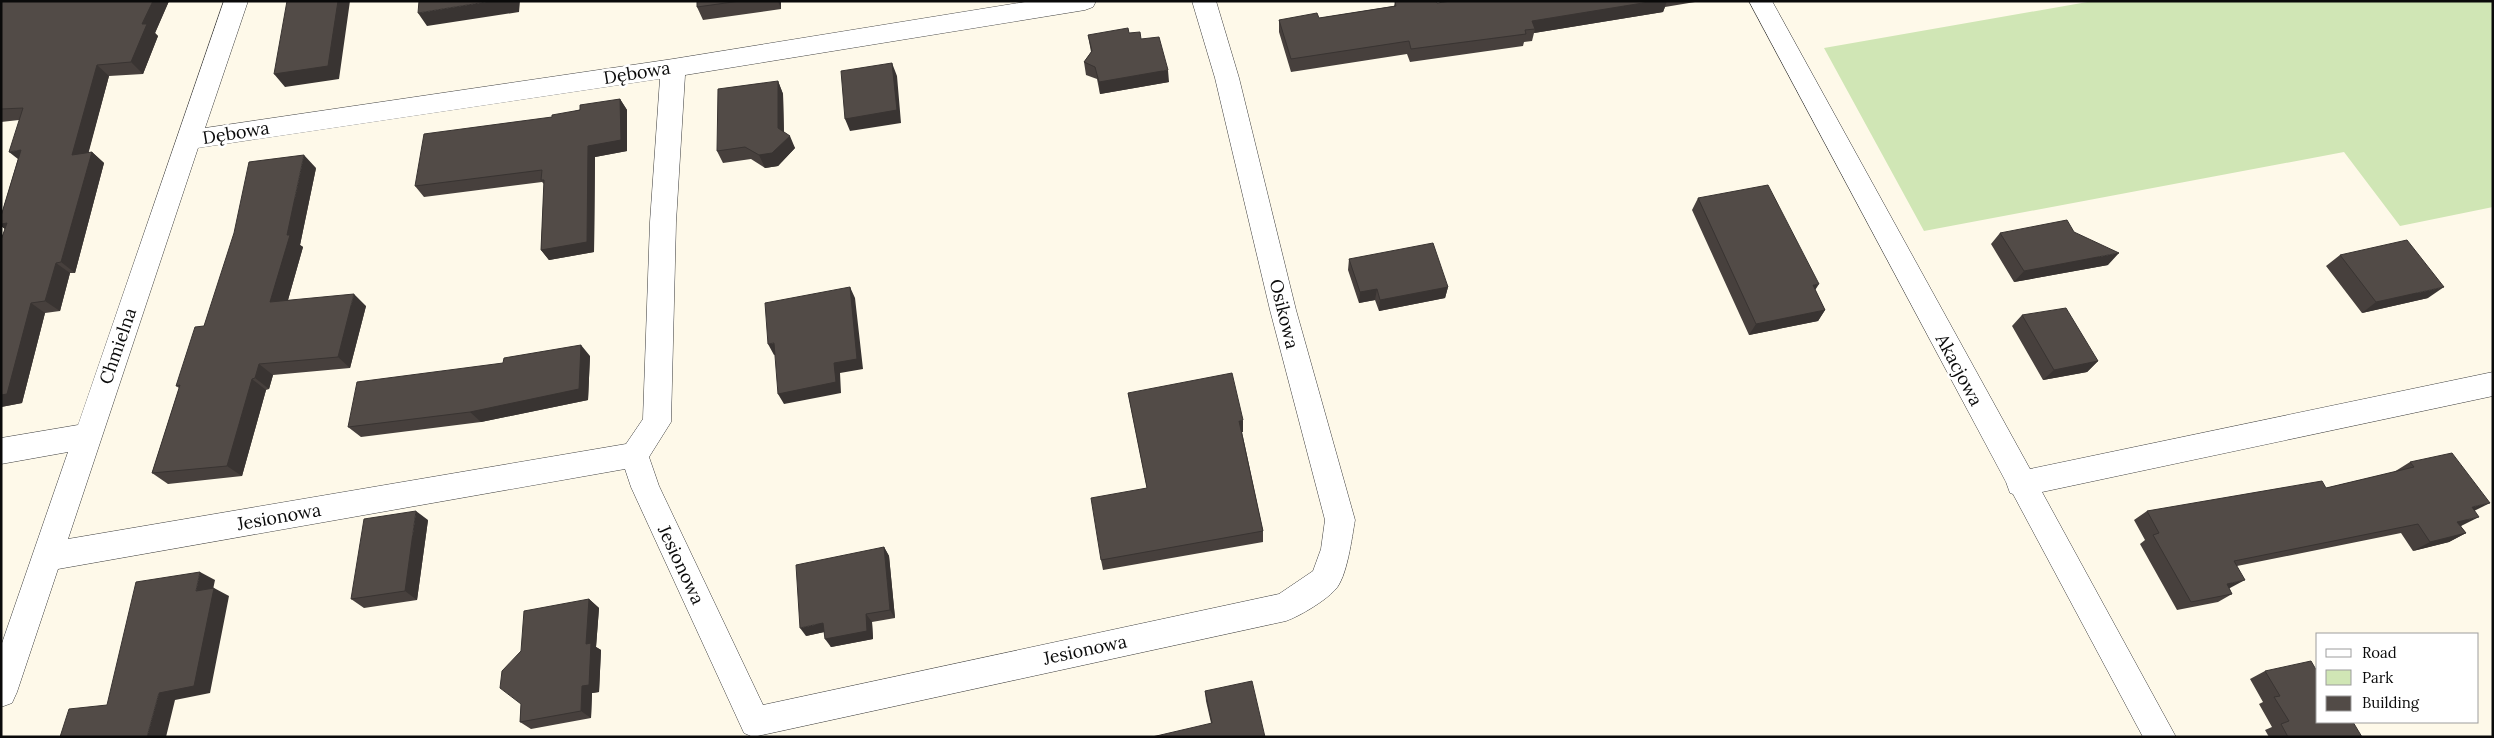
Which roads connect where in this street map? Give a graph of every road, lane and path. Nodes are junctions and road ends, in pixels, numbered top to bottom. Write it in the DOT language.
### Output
graph roads {
  1 [pos="236,1"];
  2 [pos="1085,1"];
  3 [pos="1204,1"];
  4 [pos="1760,1"];
  5 [pos="673,68"];
  6 [pos="188,140"];
  7 [pos="2493,384"];
  8 [pos="88,436"];
  9 [pos="1,451"];
  10 [pos="634,456"];
  11 [pos="2020,484"];
  12 [pos="46,557"];
  13 [pos="1286,607"];
  14 [pos="1,692"];
  15 [pos="2160,737"];
  1 -- 6 [label="street, Chmielna"];
  2 -- 5 [label="street, Dębowa"];
  3 -- 13 [label="street, Osikowa"];
  4 -- 11 [label="street, Akacjowa"];
  5 -- 6 [label="street, Dębowa"];
  5 -- 10 [label="street"];
  6 -- 8 [label="street, Chmielna"];
  7 -- 11 [label="street"];
  8 -- 9 [label="street"];
  8 -- 12 [label="street, Chmielna"];
  10 -- 12 [label="street, Jesionowa"];
  10 -- 13 [label="street, Jesionowa"];
  11 -- 15 [label="street, Akacjowa"];
  12 -- 14 [label="street, Chmielna"];
}
